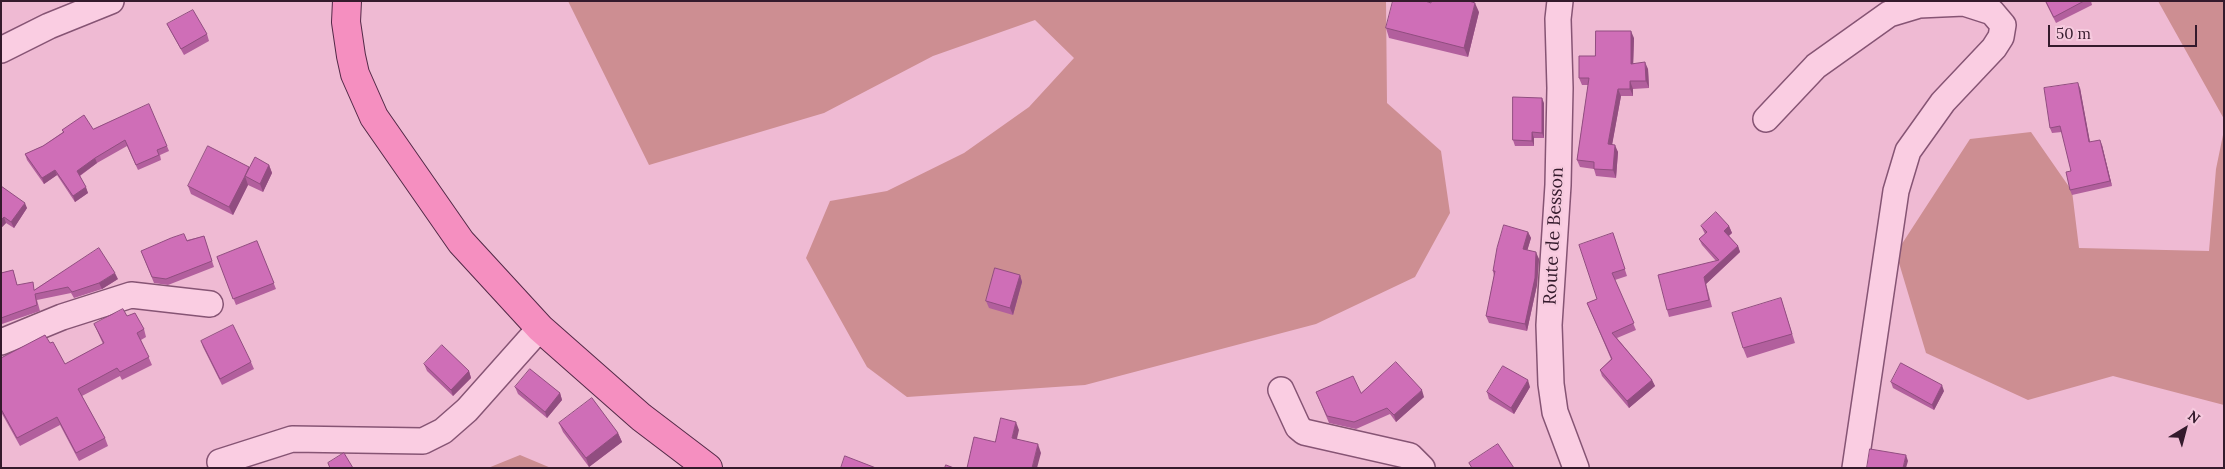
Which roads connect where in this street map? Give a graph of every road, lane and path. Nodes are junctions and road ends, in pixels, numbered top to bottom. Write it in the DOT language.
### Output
graph roads {
  1 [pos="111,1"];
  2 [pos="347,1"];
  3 [pos="1560,1"];
  4 [pos="1,50"];
  5 [pos="1766,119"];
  6 [pos="210,304"];
  7 [pos="540,328"];
  8 [pos="1,342"];
  9 [pos="1281,390"];
  10 [pos="220,462"];
  11 [pos="708,468"];
  12 [pos="1422,468"];
  13 [pos="1576,468"];
  14 [pos="1855,468"];
  1 -- 4 [label="street"];
  2 -- 7 [label="main road"];
  3 -- 13 [label="street, Route de Besson"];
  5 -- 14 [label="street"];
  6 -- 8 [label="street"];
  7 -- 10 [label="street"];
  7 -- 11 [label="main road"];
  9 -- 12 [label="street"];
}
